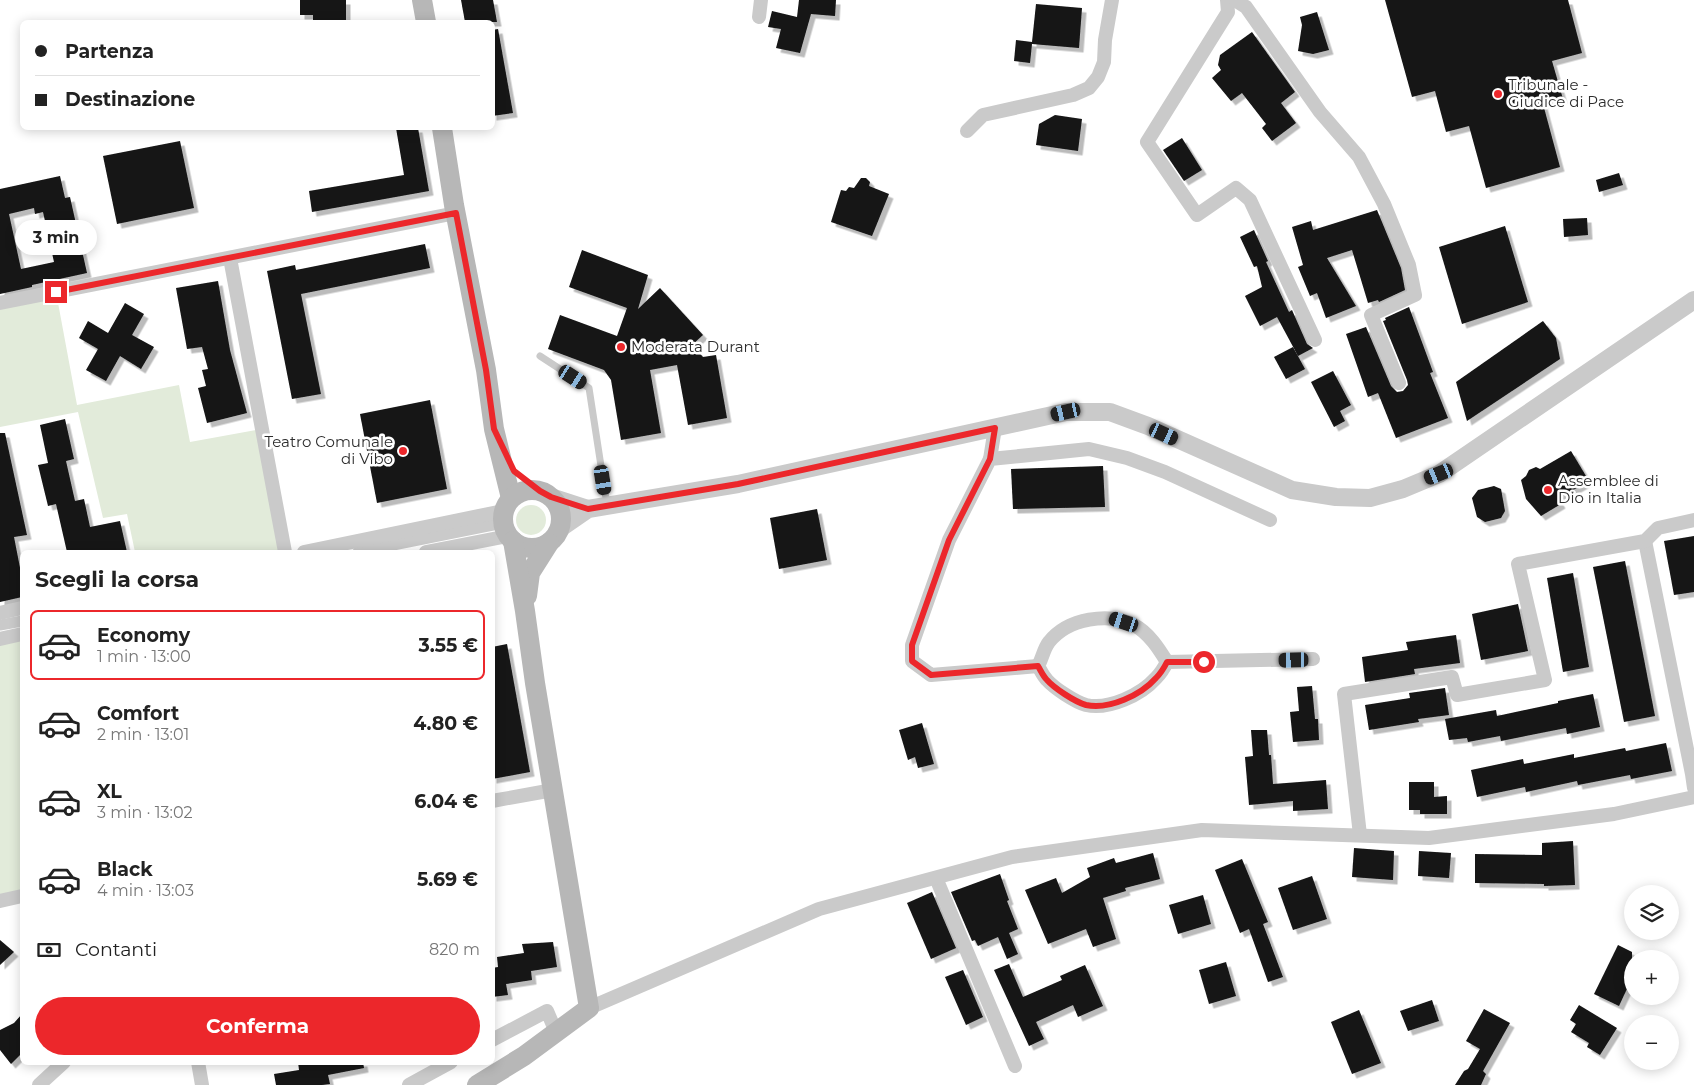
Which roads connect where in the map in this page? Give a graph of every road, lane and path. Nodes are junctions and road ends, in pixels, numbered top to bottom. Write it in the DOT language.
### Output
graph roads {
  1 [pos="422,0"];
  2 [pos="761,0"];
  3 [pos="1112,0"];
  4 [pos="1227,0"];
  5 [pos="1234,0"];
  6 [pos="760,17"];
  7 [pos="426,20"];
  8 [pos="442,130"];
  9 [pos="967,131"];
  10 [pos="456,213"];
  11 [pos="230,258"];
  12 [pos="1694,300"];
  13 [pos="0,303"];
  14 [pos="1315,340"];
  15 [pos="540,356"];
  16 [pos="1399,383"];
  17 [pos="995,428"];
  18 [pos="494,429"];
  19 [pos="990,459"];
  20 [pos="546,494"];
  21 [pos="608,506"];
  22 [pos="588,509"];
  23 [pos="1270,520"];
  24 [pos="1694,520"];
  25 [pos="508,522"];
  26 [pos="554,536"];
  27 [pos="1645,541"];
  28 [pos="285,550"];
  29 [pos="318,550"];
  30 [pos="368,550"];
  31 [pos="431,550"];
  32 [pos="20,608"];
  33 [pos="525,611"];
  34 [pos="0,613"];
  35 [pos="20,620"];
  36 [pos="0,625"];
  37 [pos="20,634"];
  38 [pos="0,639"];
  39 [pos="1313,659"];
  40 [pos="1167,662"];
  41 [pos="1038,666"];
  42 [pos="1694,788"];
  43 [pos="553,790"];
  44 [pos="1694,796"];
  45 [pos="495,801"];
  46 [pos="1360,835"];
  47 [pos="936,878"];
  48 [pos="20,896"];
  49 [pos="0,901"];
  50 [pos="589,1008"];
  51 [pos="556,1032"];
  52 [pos="495,1038"];
  53 [pos="61,1065"];
  54 [pos="199,1065"];
  55 [pos="446,1065"];
  56 [pos="1015,1066"];
  57 [pos="39,1085"];
  58 [pos="202,1085"];
  59 [pos="409,1085"];
  60 [pos="477,1085"];
  1 -- 7 [label="main road"];
  2 -- 6 [label="street"];
  3 -- 9 [label="street"];
  4 -- 14 [label="street"];
  5 -- 16 [label="street"];
  8 -- 10 [label="main road"];
  10 -- 11 [label="street"];
  10 -- 18 [label="main road"];
  11 -- 13 [label="street"];
  11 -- 28 [label="street"];
  12 -- 17 [label="street"];
  15 -- 21 [label="lane"];
  17 -- 19 [label="street"];
  17 -- 21 [label="street"];
  18 -- 20 [label="main road"];
  18 -- 25 [label="main road"];
  19 -- 23 [label="street"];
  19 -- 41 [label="street"];
  20 -- 22 [label="street"];
  20 -- 25 [label="main road"];
  20 -- 26 [label="main road"];
  21 -- 22 [label="street"];
  22 -- 26 [label="street"];
  24 -- 27 [label="street"];
  25 -- 26 [label="main road"];
  25 -- 29 [label="street"];
  25 -- 30 [label="street"];
  25 -- 31 [label="street"];
  25 -- 33 [label="main road"];
  26 -- 33 [label="main road"];
  27 -- 42 [label="street"];
  27 -- 46 [label="street"];
  32 -- 34 [label="street"];
  33 -- 43 [label="main road"];
  35 -- 36 [label="street"];
  37 -- 38 [label="street"];
  39 -- 40 [label="street"];
  40 -- 41 [label="street"];
  40 -- 41 [label="street"];
  43 -- 45 [label="street"];
  43 -- 50 [label="main road"];
  44 -- 46 [label="street"];
  46 -- 47 [label="street"];
  47 -- 50 [label="street"];
  47 -- 56 [label="street"];
  48 -- 49 [label="street"];
  50 -- 51 [label="main road"];
  51 -- 52 [label="street"];
  51 -- 60 [label="main road"];
  53 -- 57 [label="street"];
  54 -- 58 [label="street"];
  55 -- 59 [label="street"];
}
